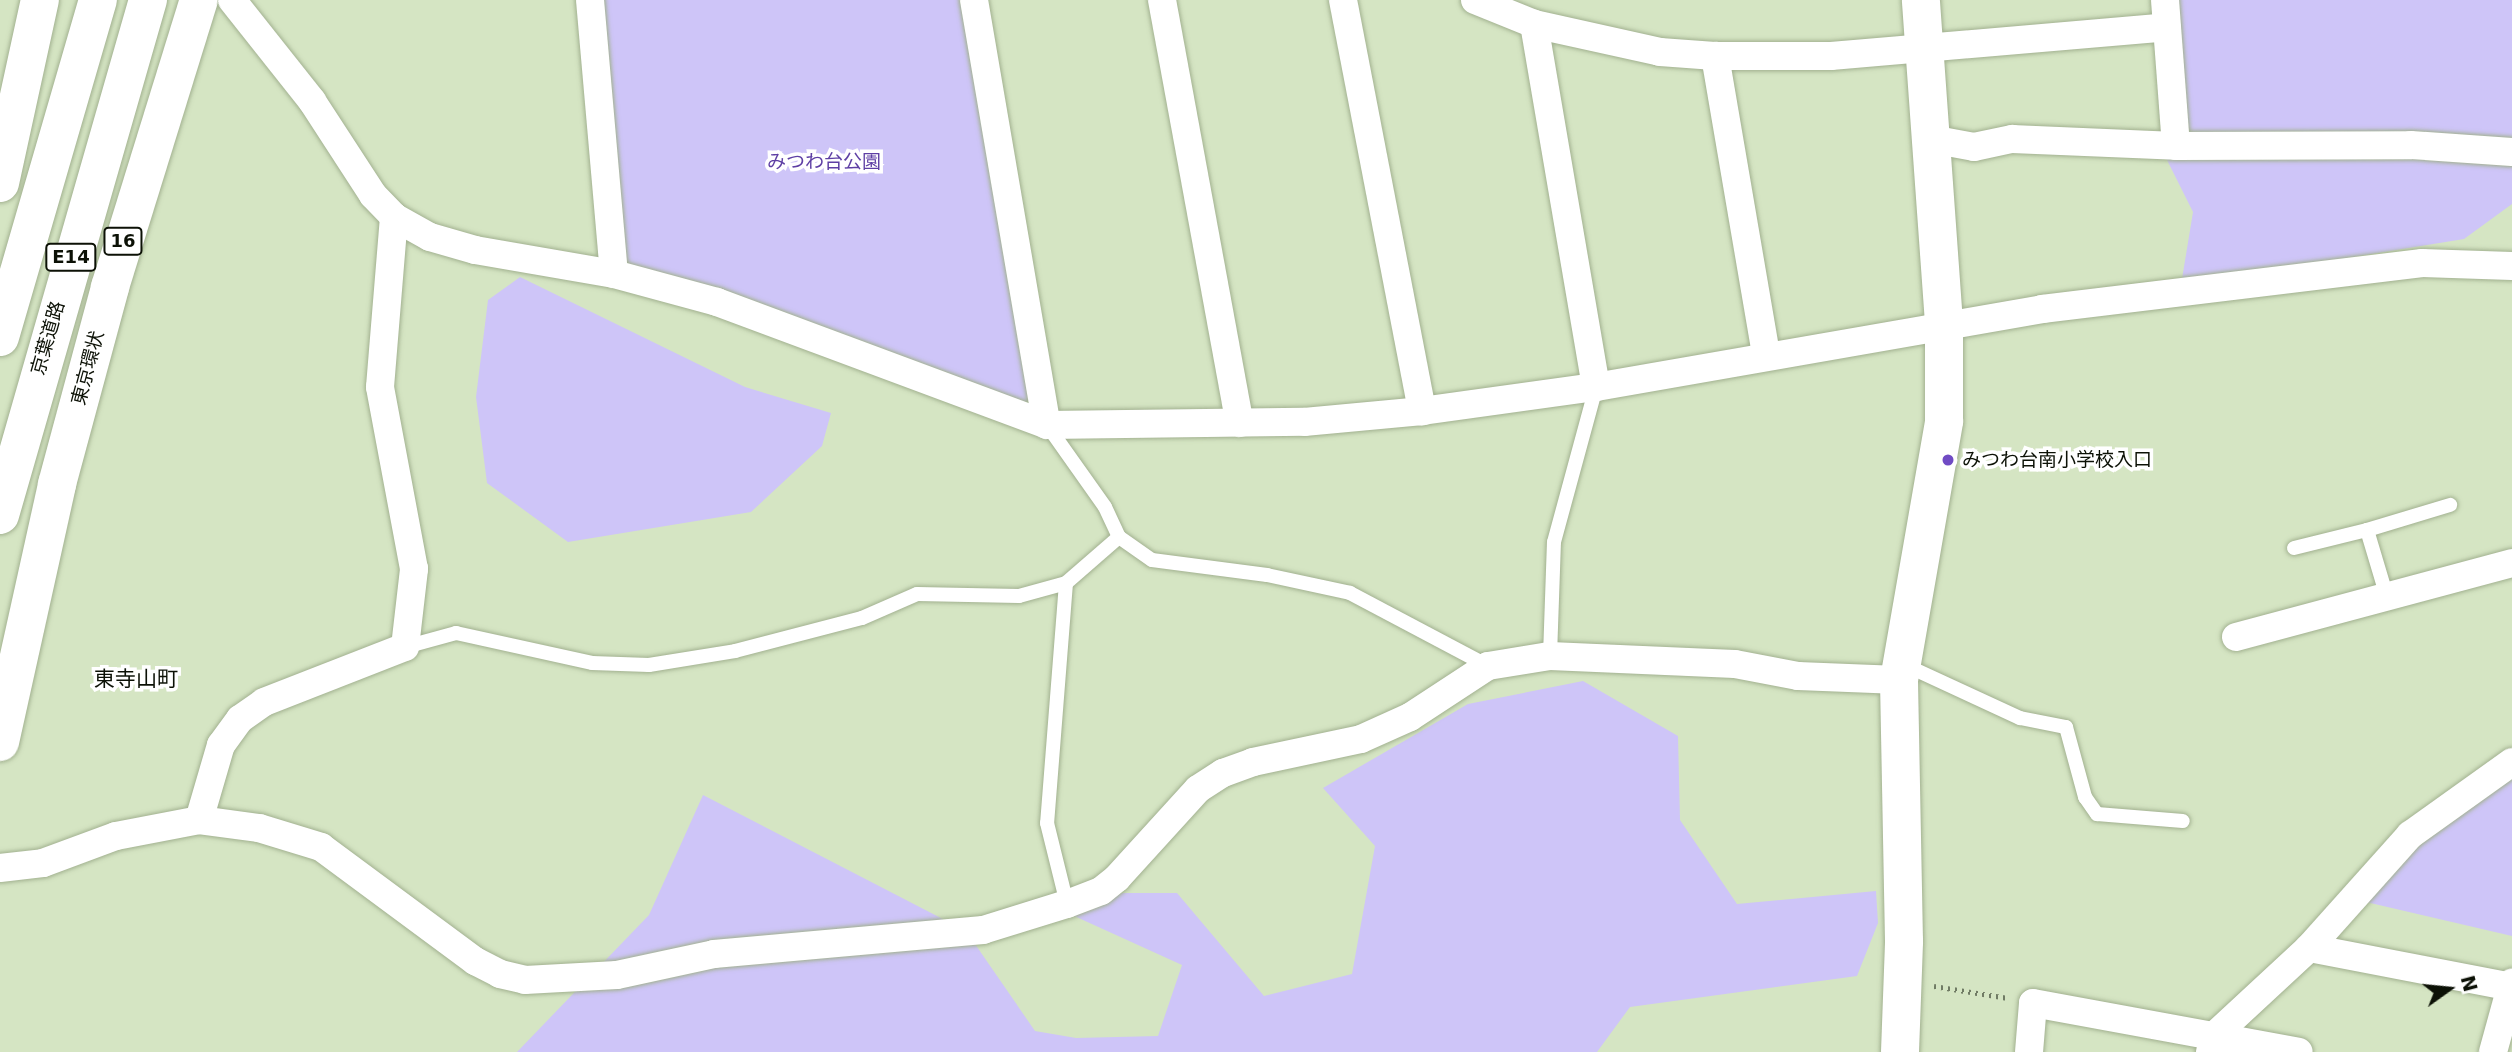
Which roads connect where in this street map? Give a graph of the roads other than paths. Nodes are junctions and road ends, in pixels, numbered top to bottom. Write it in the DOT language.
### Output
graph roads {
  1 [pos="40,0"];
  2 [pos="97,0"];
  3 [pos="148,0"];
  4 [pos="199,0"];
  5 [pos="232,0"];
  6 [pos="590,0"];
  7 [pos="974,0"];
  8 [pos="1162,0"];
  9 [pos="1343,0"];
  10 [pos="1475,0"];
  11 [pos="1921,0"];
  12 [pos="2166,13"];
  13 [pos="1534,24"];
  14 [pos="1925,47"];
  15 [pos="1715,56"];
  16 [pos="1931,139"];
  17 [pos="2176,146"];
  18 [pos="2512,152"];
  19 [pos="0,183"];
  20 [pos="394,217"];
  21 [pos="2512,266"];
  22 [pos="614,274"];
  23 [pos="1944,323"];
  24 [pos="0,337"];
  25 [pos="1766,355"];
  26 [pos="1596,387"];
  27 [pos="1422,411"];
  28 [pos="1240,423"];
  29 [pos="1047,425"];
  30 [pos="2450,505"];
  31 [pos="0,515"];
  32 [pos="2367,530"];
  33 [pos="1119,537"];
  34 [pos="2294,548"];
  35 [pos="2512,563"];
  36 [pos="1066,583"];
  37 [pos="2387,597"];
  38 [pos="2236,637"];
  39 [pos="405,647"];
  40 [pos="1550,656"];
  41 [pos="1488,666"];
  42 [pos="1900,671"];
  43 [pos="0,741"];
  44 [pos="2512,762"];
  45 [pos="199,820"];
  46 [pos="2183,821"];
  47 [pos="0,868"];
  48 [pos="1067,904"];
  49 [pos="2309,948"];
  50 [pos="2511,985"];
  51 [pos="2212,1044"];
  52 [pos="1900,1052"];
  53 [pos="2029,1052"];
  54 [pos="2299,1052"];
  55 [pos="2493,1052"];
  1 -- 19 [label="main road"];
  2 -- 24 [label="main road, E14"];
  3 -- 31 [label="main road, 京葉道路 / E14"];
  4 -- 43 [label="main road, 東京環状 / 16"];
  5 -- 20 [label="street"];
  6 -- 22 [label="street"];
  7 -- 29 [label="street"];
  8 -- 28 [label="street"];
  9 -- 27 [label="street"];
  10 -- 13 [label="street"];
  11 -- 14 [label="main road"];
  12 -- 14 [label="street"];
  12 -- 17 [label="street"];
  13 -- 15 [label="street"];
  13 -- 26 [label="street"];
  14 -- 15 [label="street"];
  14 -- 16 [label="main road"];
  15 -- 25 [label="street"];
  16 -- 17 [label="street"];
  16 -- 23 [label="main road"];
  17 -- 18 [label="street"];
  20 -- 22 [label="street"];
  20 -- 39 [label="street"];
  21 -- 23 [label="street"];
  22 -- 29 [label="street"];
  23 -- 25 [label="street"];
  23 -- 42 [label="main road"];
  25 -- 26 [label="street"];
  26 -- 27 [label="street"];
  26 -- 40 [label="lane"];
  27 -- 28 [label="street"];
  28 -- 29 [label="street"];
  29 -- 33 [label="lane"];
  30 -- 32 [label="lane"];
  32 -- 34 [label="lane"];
  32 -- 37 [label="lane"];
  33 -- 36 [label="lane"];
  33 -- 41 [label="lane"];
  35 -- 37 [label="street"];
  36 -- 39 [label="lane"];
  36 -- 48 [label="lane"];
  37 -- 38 [label="street"];
  39 -- 45 [label="street"];
  40 -- 41 [label="street"];
  40 -- 42 [label="street"];
  41 -- 48 [label="street"];
  42 -- 46 [label="lane"];
  42 -- 52 [label="main road"];
  44 -- 49 [label="street"];
  45 -- 47 [label="street"];
  45 -- 48 [label="street"];
  49 -- 50 [label="street"];
  49 -- 51 [label="street"];
  50 -- 55 [label="street"];
  51 -- 53 [label="street"];
  51 -- 54 [label="street"];
}
